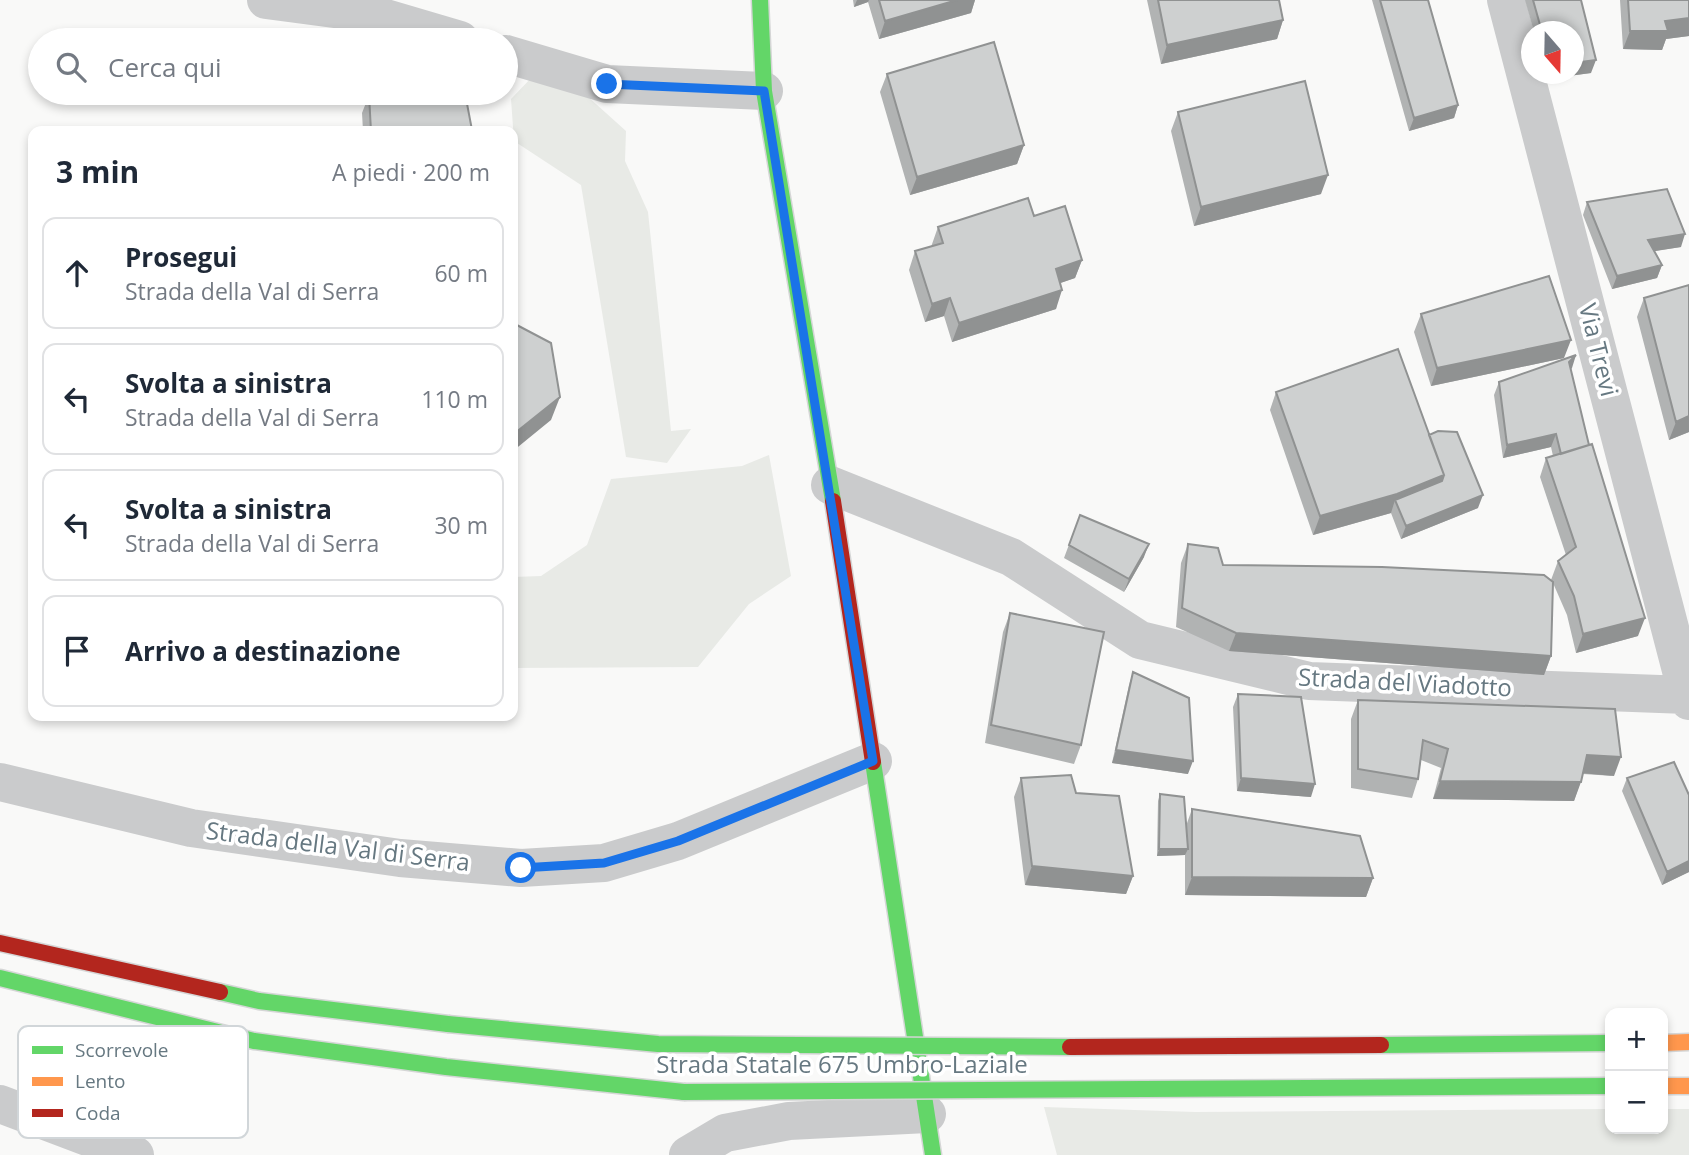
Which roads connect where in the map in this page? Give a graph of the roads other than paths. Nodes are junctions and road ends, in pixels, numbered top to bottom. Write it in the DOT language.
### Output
graph roads {
  1 [pos="266,0"];
  2 [pos="760,0"];
  3 [pos="1506,0"];
  4 [pos="419,28"];
  5 [pos="518,58"];
  6 [pos="764,91"];
  7 [pos="830,485"];
  8 [pos="1688,698"];
  9 [pos="873,761"];
  10 [pos="0,782"];
  11 [pos="0,943"];
  12 [pos="0,978"];
  13 [pos="194,1026"];
  14 [pos="248,1040"];
  15 [pos="1668,1042"];
  16 [pos="1689,1042"];
  17 [pos="1605,1043"];
  18 [pos="1605,1086"];
  19 [pos="1668,1086"];
  20 [pos="1689,1086"];
  21 [pos="0,1104"];
  22 [pos="18,1111"];
  23 [pos="927,1114"];
  24 [pos="90,1138"];
  25 [pos="135,1155"];
  26 [pos="688,1155"];
  27 [pos="933,1155"];
  1 -- 4 [label="street"];
  2 -- 6 [label="main road"];
  3 -- 8 [label="street, Via Trevi"];
  5 -- 6 [label="street"];
  6 -- 7 [label="main road"];
  7 -- 8 [label="street, Strada del Viadotto"];
  7 -- 9 [label="main road"];
  9 -- 10 [label="street, Strada della Val di Serra"];
  9 -- 23 [label="main road"];
  11 -- 17 [label="main road, Strada Statale 675 Umbro-Laziale, bridge"];
  12 -- 13 [label="main road, Strada Statale 675 Umbro-Laziale, bridge"];
  14 -- 18 [label="main road, Strada Statale 675 Umbro-Laziale, bridge"];
  15 -- 16 [label="main road"];
  19 -- 20 [label="main road"];
  21 -- 22 [label="street"];
  23 -- 26 [label="street"];
  23 -- 27 [label="main road"];
  24 -- 25 [label="street"];
}
